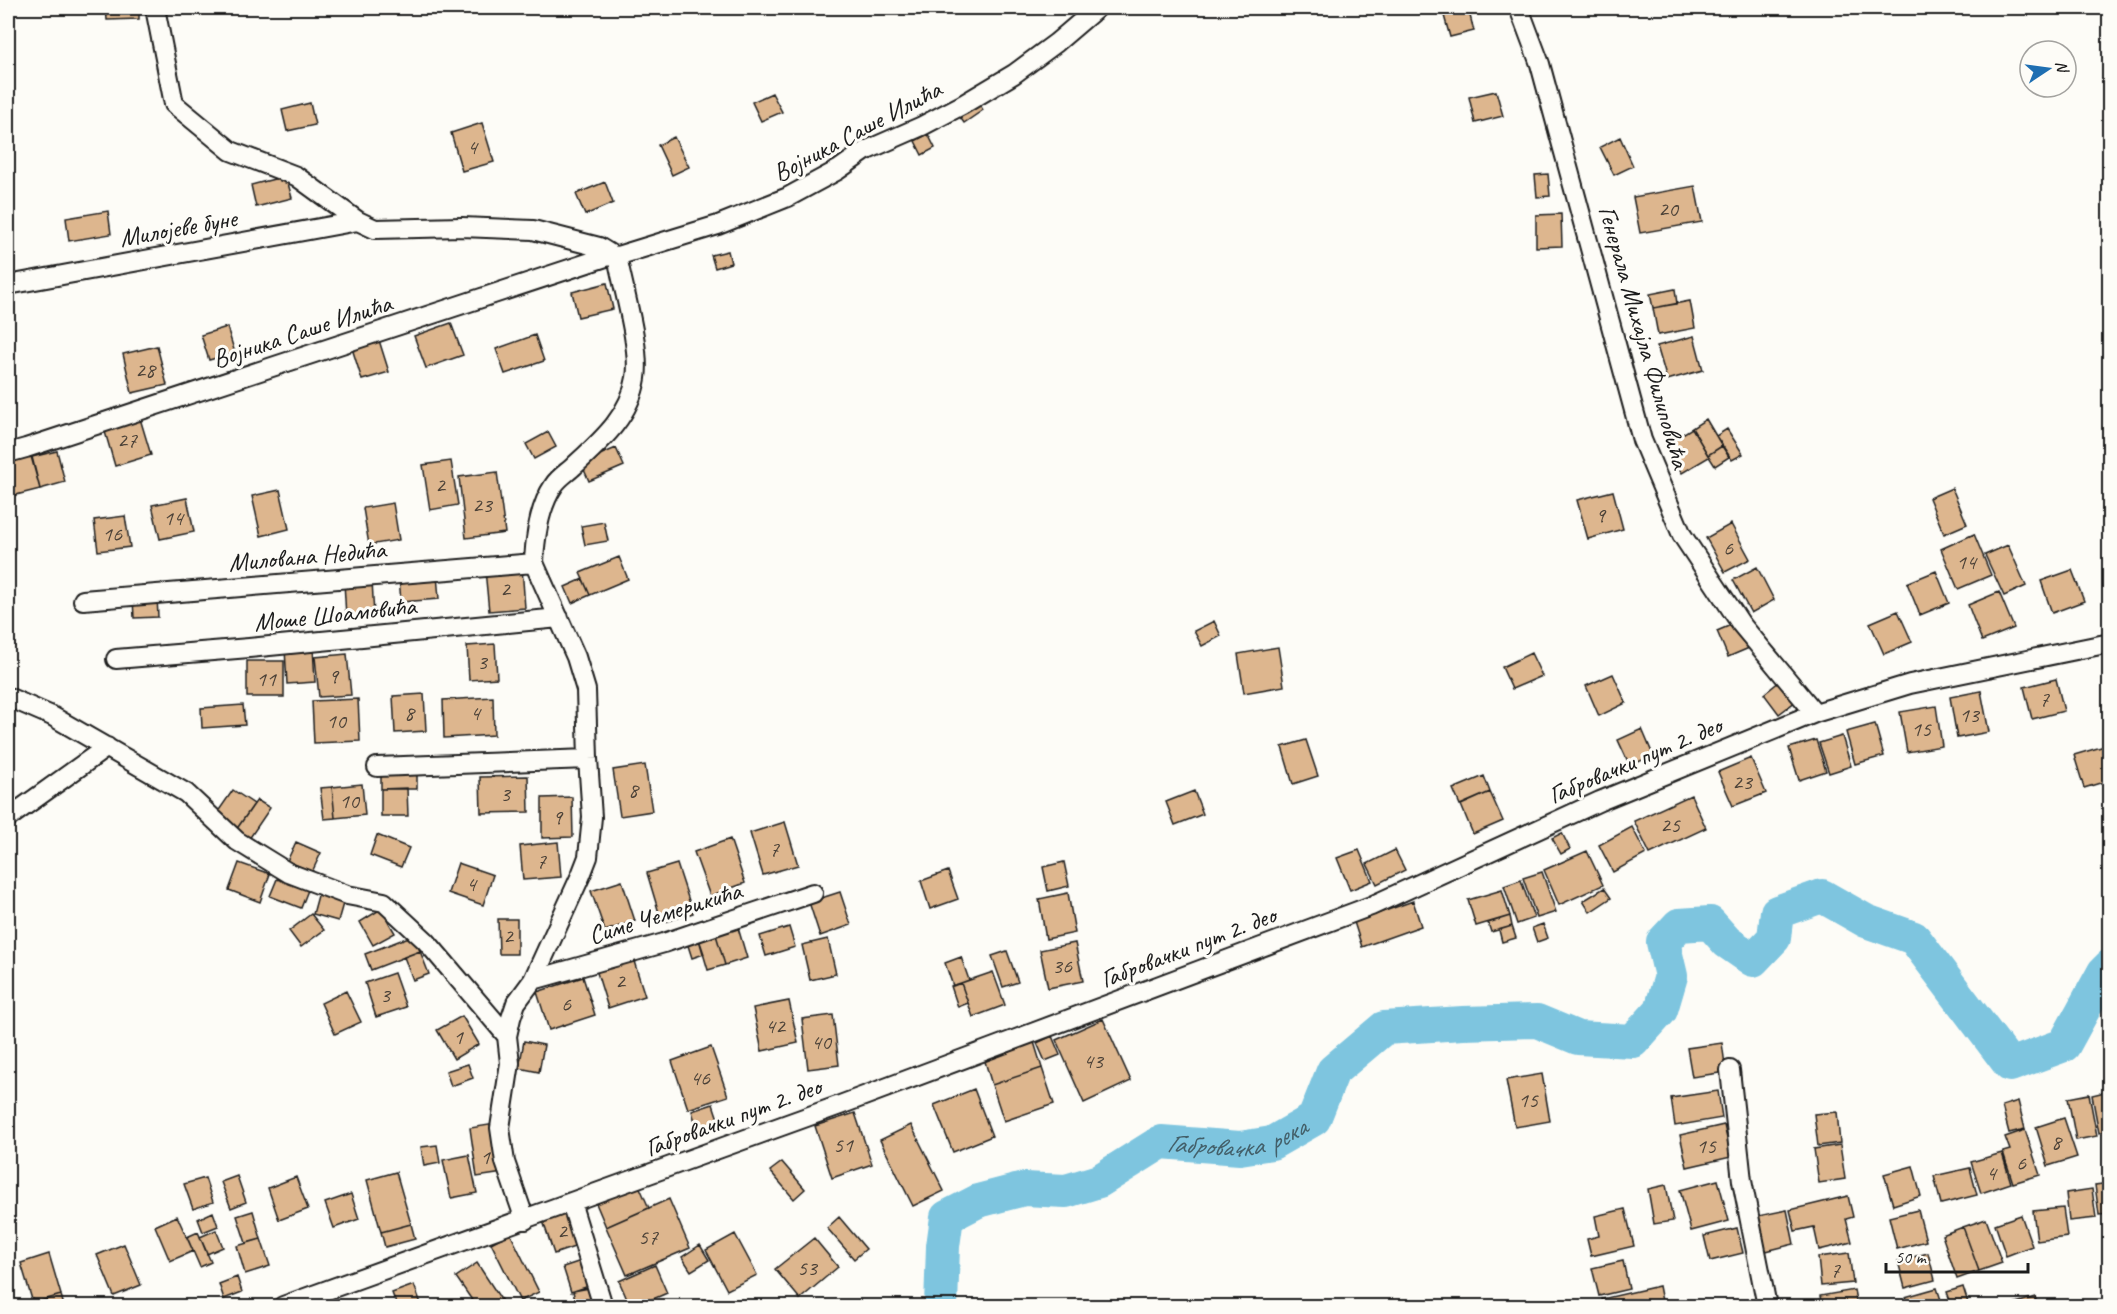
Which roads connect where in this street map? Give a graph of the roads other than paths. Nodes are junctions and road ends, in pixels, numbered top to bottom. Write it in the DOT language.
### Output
graph roads {
  1 [pos="155,8"];
  2 [pos="1098,8"];
  3 [pos="1519,8"];
  4 [pos="358,221"];
  5 [pos="609,253"];
  6 [pos="8,285"];
  7 [pos="8,453"];
  8 [pos="534,563"];
  9 [pos="83,600"];
  10 [pos="559,618"];
  11 [pos="2109,643"];
  12 [pos="116,659"];
  13 [pos="8,697"];
  14 [pos="1815,713"];
  15 [pos="107,747"];
  16 [pos="588,759"];
  17 [pos="377,767"];
  18 [pos="8,818"];
  19 [pos="813,893"];
  20 [pos="533,980"];
  21 [pos="507,1036"];
  22 [pos="1730,1070"];
  23 [pos="571,1202"];
  24 [pos="525,1220"];
  25 [pos="283,1306"];
  26 [pos="603,1306"];
  27 [pos="1767,1306"];
  1 -- 4 [label="street, Милојеве буне"];
  2 -- 5 [label="street, Војника Саше Илића"];
  3 -- 14 [label="street, Генерала Михајла Филиповића"];
  4 -- 5 [label="street, Милојеве буне"];
  4 -- 6 [label="street, Милојеве буне"];
  5 -- 7 [label="street, Војника Саше Илића"];
  5 -- 8 [label="street"];
  8 -- 9 [label="street, Милована Недића"];
  8 -- 10 [label="street"];
  10 -- 12 [label="street, Моше Шоамовића"];
  10 -- 16 [label="street"];
  11 -- 14 [label="street, Габровачки пут 2. део"];
  13 -- 15 [label="street"];
  14 -- 23 [label="street, Габровачки пут 2. део"];
  15 -- 18 [label="street"];
  15 -- 21 [label="street"];
  16 -- 17 [label="street"];
  16 -- 20 [label="street"];
  19 -- 20 [label="street, Симе Чемерикића"];
  20 -- 21 [label="street"];
  21 -- 24 [label="street"];
  22 -- 27 [label="street"];
  23 -- 24 [label="street, Габровачки пут 2. део"];
  23 -- 26 [label="street"];
  24 -- 25 [label="street, Габровачки пут 2. део"];
}
